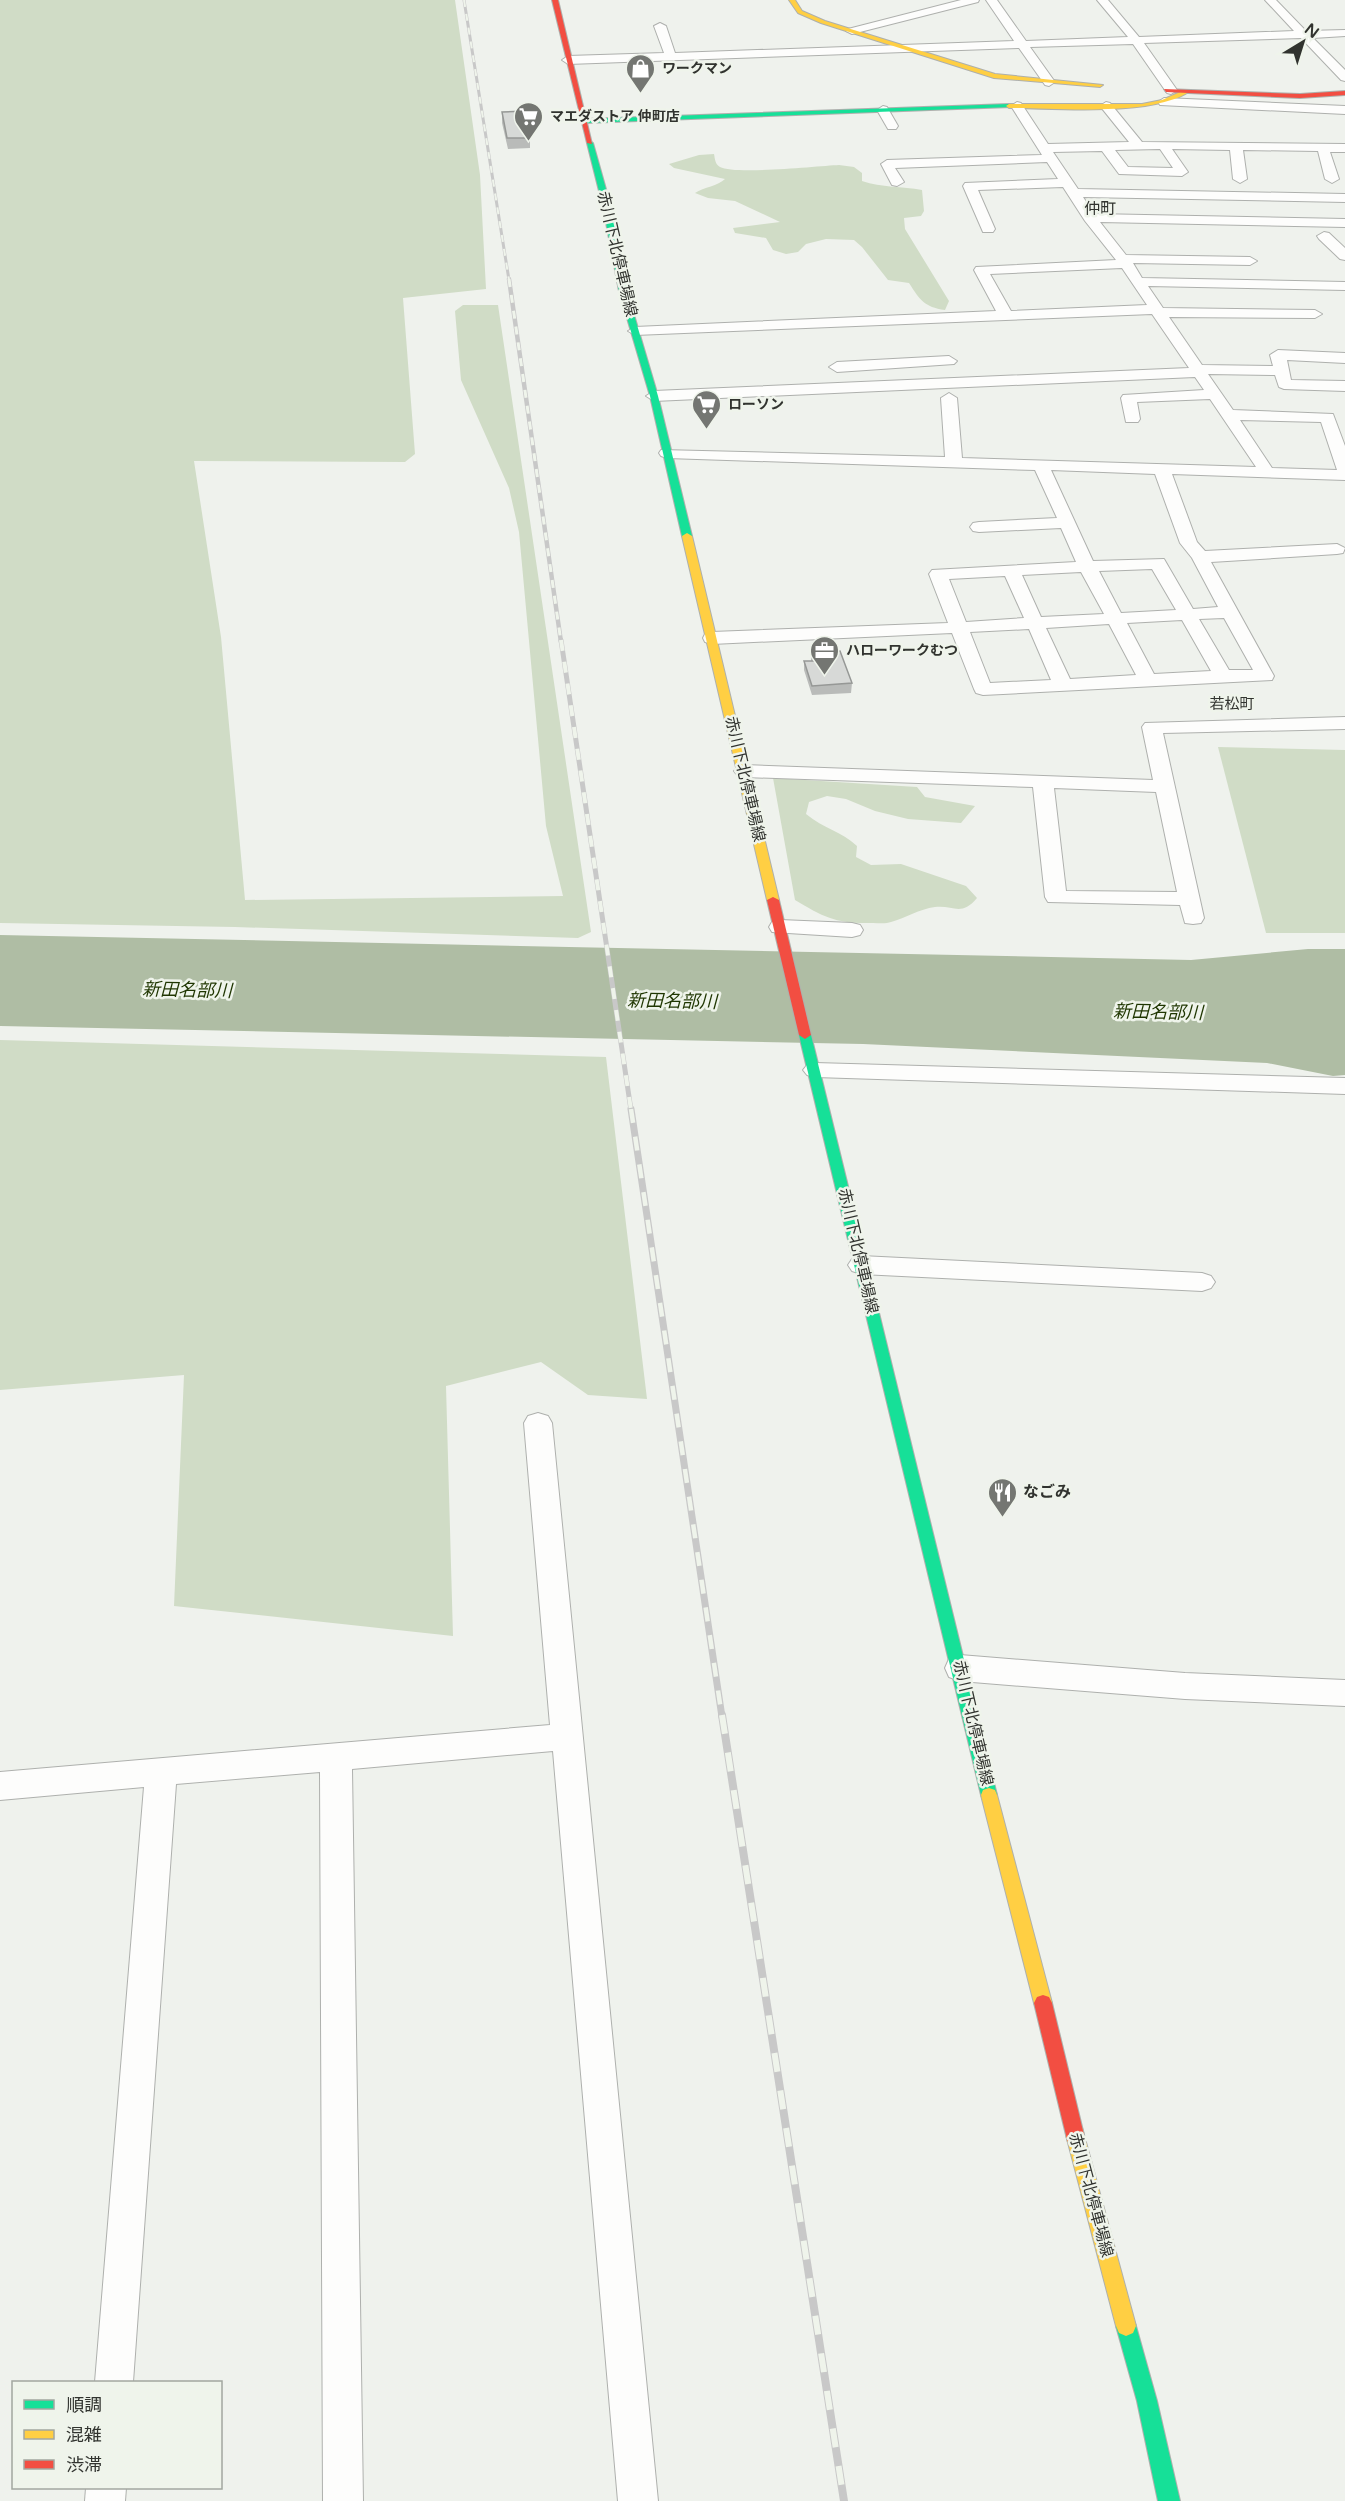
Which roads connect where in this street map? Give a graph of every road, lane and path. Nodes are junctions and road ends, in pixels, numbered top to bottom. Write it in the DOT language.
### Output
graph roads {
  1 [pos="555,0"];
  2 [pos="792,0"];
  3 [pos="974,0"];
  4 [pos="991,0"];
  5 [pos="1102,0"];
  6 [pos="1270,0"];
  7 [pos="660,26"];
  8 [pos="852,31"];
  9 [pos="1345,33"];
  10 [pos="1302,34"];
  11 [pos="1137,41"];
  12 [pos="1022,45"];
  13 [pos="909,49"];
  14 [pos="671,57"];
  15 [pos="568,60"];
  16 [pos="1345,77"];
  17 [pos="1049,82"];
  18 [pos="1120,87"];
  19 [pos="1155,89"];
  20 [pos="1345,93"];
  21 [pos="1167,96"];
  22 [pos="1017,106"];
  23 [pos="1106,106"];
  24 [pos="883,110"];
  25 [pos="1345,110"];
  26 [pos="585,121"];
  27 [pos="892,126"];
  28 [pos="1251,130"];
  29 [pos="1163,145"];
  30 [pos="1138,146"];
  31 [pos="1236,146"];
  32 [pos="1256,146"];
  33 [pos="1105,147"];
  34 [pos="1323,148"];
  35 [pos="1345,148"];
  36 [pos="1049,153"];
  37 [pos="1240,179"];
  38 [pos="1332,179"];
  39 [pos="897,182"];
  40 [pos="1072,188"];
  41 [pos="1345,198"];
  42 [pos="1090,218"];
  43 [pos="1345,223"];
  44 [pos="988,229"];
  45 [pos="1324,236"];
  46 [pos="1345,256"];
  47 [pos="1124,261"];
  48 [pos="1250,261"];
  49 [pos="1138,282"];
  50 [pos="1345,286"];
  51 [pos="1157,311"];
  52 [pos="1005,314"];
  53 [pos="1316,314"];
  54 [pos="635,331"];
  55 [pos="1345,358"];
  56 [pos="837,367"];
  57 [pos="1198,370"];
  58 [pos="1282,371"];
  59 [pos="962,383"];
  60 [pos="1345,386"];
  61 [pos="1215,394"];
  62 [pos="654,396"];
  63 [pos="950,398"];
  64 [pos="1230,415"];
  65 [pos="1132,419"];
  66 [pos="667,453"];
  67 [pos="954,463"];
  68 [pos="1041,466"];
  69 [pos="1162,469"];
  70 [pos="1267,472"];
  71 [pos="1345,472"];
  72 [pos="1067,523"];
  73 [pos="979,527"];
  74 [pos="1337,549"];
  75 [pos="1198,555"];
  76 [pos="1158,563"];
  77 [pos="1088,566"];
  78 [pos="1011,570"];
  79 [pos="1230,612"];
  80 [pos="1187,615"];
  81 [pos="1116,619"];
  82 [pos="1035,624"];
  83 [pos="957,627"];
  84 [pos="712,638"];
  85 [pos="1223,676"];
  86 [pos="1148,680"];
  87 [pos="1063,685"];
  88 [pos="1345,723"];
  89 [pos="744,771"];
  90 [pos="1043,783"];
  91 [pos="1165,786"];
  92 [pos="780,927"];
  93 [pos="852,930"];
  94 [pos="813,1067"];
  95 [pos="1345,1086"];
  96 [pos="861,1265"];
  97 [pos="1202,1282"];
  98 [pos="538,1423"];
  99 [pos="960,1668"];
  100 [pos="1345,1693"];
  101 [pos="567,1737"];
  102 [pos="336,1756"];
  103 [pos="161,1772"];
  104 [pos="0,1786"];
  105 [pos="114,2381"];
  106 [pos="343,2501"];
  107 [pos="638,2501"];
  108 [pos="1169,2501"];
  1 -- 15 [label="main road, 赤川下北停車場線"];
  2 -- 8 [label="main road"];
  3 -- 8 [label="street"];
  4 -- 12 [label="street"];
  5 -- 11 [label="street"];
  6 -- 10 [label="street"];
  7 -- 14 [label="street"];
  8 -- 13 [label="main road"];
  9 -- 10 [label="street"];
  10 -- 11 [label="street"];
  10 -- 16 [label="street"];
  11 -- 12 [label="street"];
  11 -- 21 [label="street"];
  12 -- 13 [label="street"];
  12 -- 17 [label="street"];
  13 -- 14 [label="street"];
  13 -- 17 [label="main road"];
  14 -- 15 [label="street"];
  15 -- 26 [label="main road, 赤川下北停車場線"];
  17 -- 18 [label="main road"];
  19 -- 21 [label="main road"];
  20 -- 21 [label="main road"];
  21 -- 23 [label="main road"];
  21 -- 25 [label="street"];
  22 -- 23 [label="main road"];
  22 -- 24 [label="main road"];
  22 -- 36 [label="street"];
  23 -- 30 [label="street"];
  24 -- 26 [label="main road"];
  24 -- 27 [label="street"];
  26 -- 54 [label="main road, 赤川下北停車場線"];
  28 -- 32 [label="street"];
  29 -- 30 [label="street"];
  29 -- 31 [label="street"];
  29 -- 33 [label="street"];
  30 -- 33 [label="street"];
  31 -- 32 [label="street"];
  31 -- 37 [label="street"];
  32 -- 34 [label="street"];
  33 -- 36 [label="street"];
  34 -- 35 [label="street"];
  34 -- 38 [label="street"];
  36 -- 39 [label="street"];
  36 -- 40 [label="street"];
  40 -- 41 [label="street"];
  40 -- 42 [label="street"];
  40 -- 44 [label="street"];
  42 -- 43 [label="street"];
  42 -- 47 [label="street"];
  45 -- 46 [label="street"];
  47 -- 48 [label="street"];
  47 -- 49 [label="street"];
  47 -- 52 [label="street"];
  49 -- 50 [label="street"];
  49 -- 51 [label="street"];
  51 -- 52 [label="street"];
  51 -- 53 [label="street"];
  51 -- 57 [label="street"];
  52 -- 54 [label="street"];
  54 -- 62 [label="main road, 赤川下北停車場線"];
  55 -- 58 [label="street"];
  56 -- 59 [label="street"];
  57 -- 58 [label="street"];
  57 -- 59 [label="street"];
  57 -- 61 [label="street"];
  58 -- 60 [label="street"];
  59 -- 62 [label="street"];
  61 -- 64 [label="street"];
  61 -- 65 [label="street"];
  62 -- 66 [label="main road, 赤川下北停車場線"];
  63 -- 67 [label="street"];
  64 -- 70 [label="street"];
  64 -- 71 [label="street"];
  66 -- 67 [label="street"];
  66 -- 84 [label="main road, 赤川下北停車場線"];
  67 -- 68 [label="street"];
  68 -- 69 [label="street"];
  68 -- 72 [label="street"];
  69 -- 70 [label="street"];
  69 -- 75 [label="street"];
  70 -- 71 [label="street"];
  72 -- 73 [label="street"];
  72 -- 77 [label="street"];
  74 -- 75 [label="street"];
  75 -- 76 [label="street"];
  75 -- 79 [label="street"];
  76 -- 77 [label="street"];
  76 -- 80 [label="street"];
  77 -- 78 [label="street"];
  77 -- 81 [label="street"];
  78 -- 82 [label="street"];
  78 -- 83 [label="street"];
  79 -- 80 [label="street"];
  79 -- 85 [label="street"];
  80 -- 81 [label="street"];
  80 -- 85 [label="street"];
  81 -- 82 [label="street"];
  81 -- 86 [label="street"];
  82 -- 83 [label="street"];
  82 -- 87 [label="street"];
  83 -- 84 [label="street"];
  83 -- 87 [label="street"];
  84 -- 89 [label="main road, 赤川下北停車場線"];
  85 -- 86 [label="street"];
  86 -- 87 [label="street"];
  88 -- 91 [label="street"];
  89 -- 90 [label="street"];
  89 -- 92 [label="main road, 赤川下北停車場線"];
  90 -- 91 [label="street"];
  90 -- 91 [label="street"];
  92 -- 93 [label="street"];
  92 -- 94 [label="main road, 赤川下北停車場線"];
  94 -- 95 [label="street"];
  94 -- 96 [label="main road, 赤川下北停車場線"];
  96 -- 97 [label="street"];
  96 -- 99 [label="main road, 赤川下北停車場線"];
  98 -- 101 [label="street"];
  99 -- 100 [label="street"];
  99 -- 108 [label="main road, 赤川下北停車場線"];
  101 -- 102 [label="street"];
  101 -- 107 [label="street"];
  102 -- 103 [label="street"];
  102 -- 106 [label="street"];
  103 -- 104 [label="street"];
  103 -- 105 [label="street"];
}
